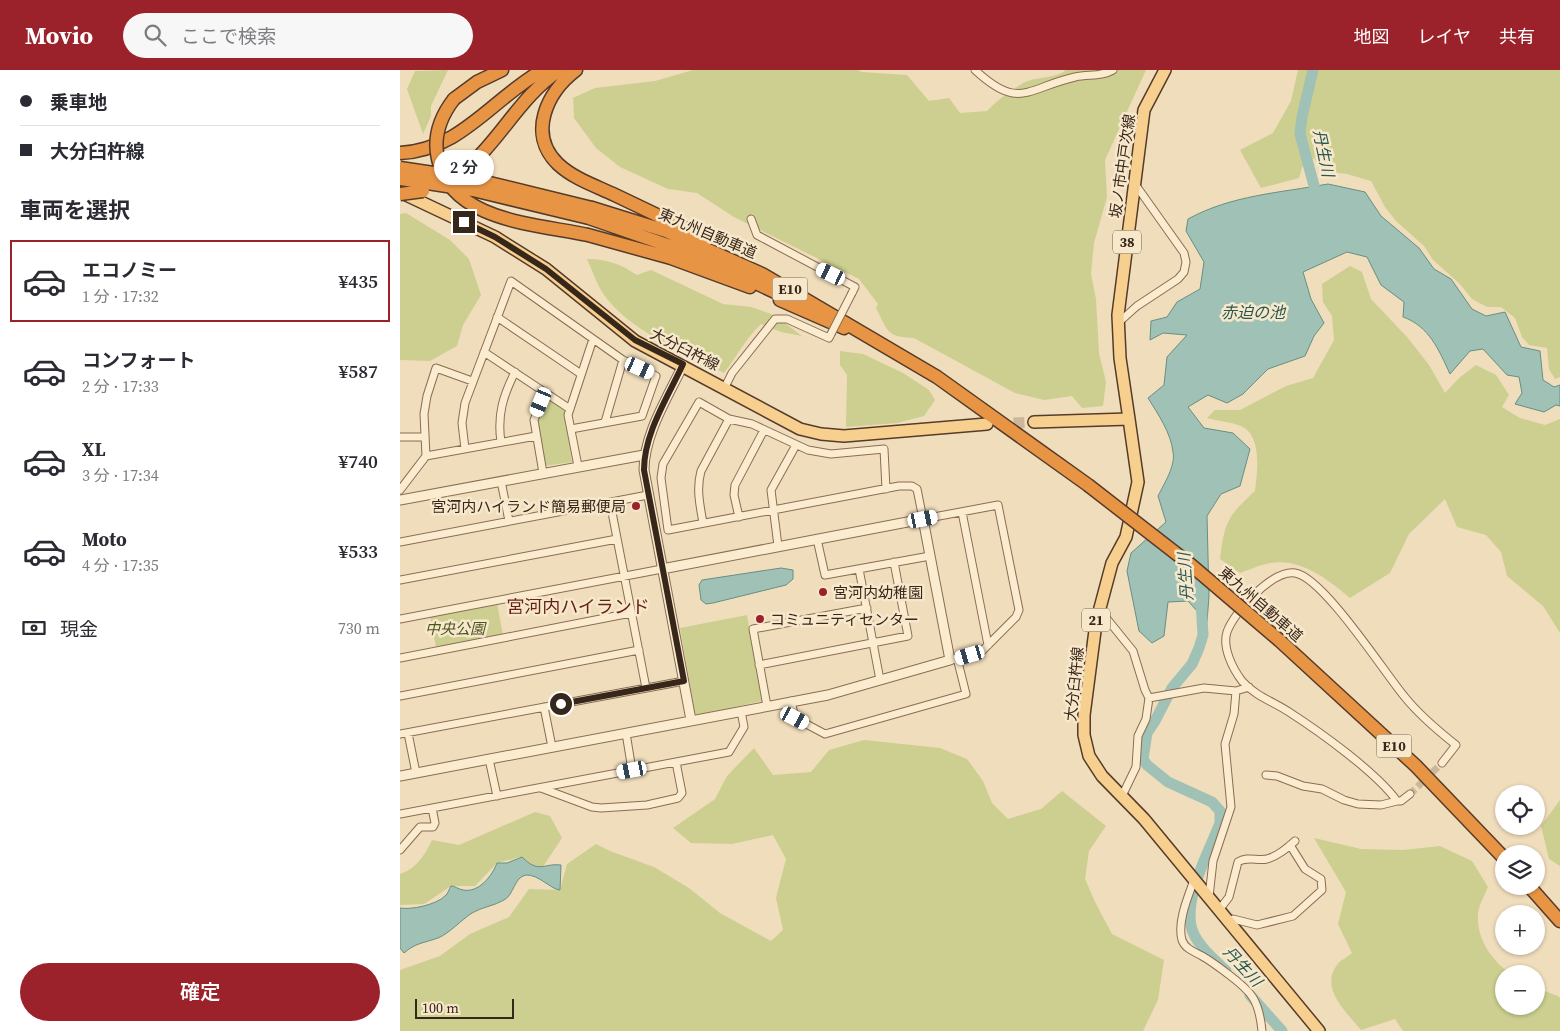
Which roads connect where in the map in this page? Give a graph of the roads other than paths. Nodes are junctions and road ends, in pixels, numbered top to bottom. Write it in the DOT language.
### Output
graph roads {
  1 [pos="502,70"];
  2 [pos="543,70"];
  3 [pos="560,70"];
  4 [pos="576,70"];
  5 [pos="975,70"];
  6 [pos="1113,70"];
  7 [pos="1165,70"];
  8 [pos="400,153"];
  9 [pos="400,168"];
  10 [pos="400,179"];
  11 [pos="1135,184"];
  12 [pos="400,193"];
  13 [pos="591,213"];
  14 [pos="751,219"];
  15 [pos="497,317"];
  16 [pos="1118,324"];
  17 [pos="846,329"];
  18 [pos="593,339"];
  19 [pos="484,352"];
  20 [pos="623,360"];
  21 [pos="683,364"];
  22 [pos="514,372"];
  23 [pos="581,374"];
  24 [pos="936,377"];
  25 [pos="472,381"];
  26 [pos="725,387"];
  27 [pos="545,392"];
  28 [pos="972,403"];
  29 [pos="570,409"];
  30 [pos="730,419"];
  31 [pos="1129,419"];
  32 [pos="605,422"];
  33 [pos="1034,422"];
  34 [pos="988,424"];
  35 [pos="571,430"];
  36 [pos="764,430"];
  37 [pos="536,436"];
  38 [pos="424,437"];
  39 [pos="400,438"];
  40 [pos="501,442"];
  41 [pos="796,445"];
  42 [pos="465,449"];
  43 [pos="426,456"];
  44 [pos="644,456"];
  45 [pos="578,466"];
  46 [pos="543,473"];
  47 [pos="501,481"];
  48 [pos="886,489"];
  49 [pos="400,490"];
  50 [pos="648,495"];
  51 [pos="400,500"];
  52 [pos="610,502"];
  53 [pos="772,510"];
  54 [pos="962,512"];
  55 [pos="738,517"];
  56 [pos="923,519"];
  57 [pos="509,521"];
  58 [pos="703,524"];
  59 [pos="617,539"];
  60 [pos="817,539"];
  61 [pos="400,542"];
  62 [pos="778,546"];
  63 [pos="930,556"];
  64 [pos="894,562"];
  65 [pos="662,569"];
  66 [pos="859,569"];
  67 [pos="624,576"];
  68 [pos="400,580"];
  69 [pos="867,608"];
  70 [pos="1099,609"];
  71 [pos="632,613"];
  72 [pos="400,618"];
  73 [pos="873,643"];
  74 [pos="988,645"];
  75 [pos="639,650"];
  76 [pos="400,658"];
  77 [pos="954,659"];
  78 [pos="760,665"];
  79 [pos="880,680"];
  80 [pos="684,681"];
  81 [pos="1249,687"];
  82 [pos="646,688"];
  83 [pos="1236,692"];
  84 [pos="400,696"];
  85 [pos="1151,697"];
  86 [pos="791,701"];
  87 [pos="767,706"];
  88 [pos="544,707"];
  89 [pos="741,711"];
  90 [pos="691,720"];
  91 [pos="408,733"];
  92 [pos="626,733"];
  93 [pos="400,734"];
  94 [pos="552,747"];
  95 [pos="489,759"];
  96 [pos="676,762"];
  97 [pos="1442,763"];
  98 [pos="632,770"];
  99 [pos="416,773"];
  100 [pos="1266,775"];
  101 [pos="400,776"];
  102 [pos="541,788"];
  103 [pos="1123,794"];
  104 [pos="1410,794"];
  105 [pos="496,796"];
  106 [pos="1397,800"];
  107 [pos="432,808"];
  108 [pos="400,814"];
  109 [pos="1495,849"];
  110 [pos="400,850"];
  111 [pos="1195,881"];
  112 [pos="1207,895"];
  113 [pos="1537,895"];
  114 [pos="1219,910"];
  115 [pos="1560,921"];
  116 [pos="1229,922"];
  117 [pos="1262,1031"];
  118 [pos="1319,1031"];
  1 -- 17 [label="highway, bridge"];
  2 -- 8 [label="highway"];
  3 -- 12 [label="highway, bridge"];
  4 -- 24 [label="highway"];
  5 -- 6 [label="street"];
  7 -- 11 [label="main road, 坂ノ市中戸次線 / 38"];
  9 -- 13 [label="highway, 東九州自動車道 / E10, bridge"];
  10 -- 13 [label="highway, 東九州自動車道 / E10, bridge"];
  11 -- 16 [label="main road, 坂ノ市中戸次線 / 38"];
  11 -- 16 [label="street"];
  12 -- 21 [label="main road, 大分臼杵線"];
  13 -- 17 [label="highway, 東九州自動車道 / E10"];
  13 -- 24 [label="highway, 東九州自動車道 / E10"];
  14 -- 26 [label="street, bridge"];
  15 -- 18 [label="street"];
  15 -- 19 [label="street"];
  15 -- 23 [label="street"];
  16 -- 31 [label="main road, 坂ノ市中戸次線 / 38"];
  17 -- 28 [label="highway, 東九州自動車道 / E10"];
  18 -- 20 [label="street"];
  18 -- 23 [label="street"];
  19 -- 22 [label="street"];
  19 -- 25 [label="street"];
  20 -- 32 [label="street"];
  20 -- 32 [label="street"];
  21 -- 26 [label="main road, 大分臼杵線"];
  21 -- 44 [label="street"];
  22 -- 27 [label="street"];
  22 -- 40 [label="street"];
  23 -- 29 [label="street"];
  24 -- 28 [label="highway, 東九州自動車道 / E10"];
  25 -- 38 [label="street"];
  25 -- 42 [label="street"];
  26 -- 34 [label="main road, 大分臼杵線"];
  27 -- 29 [label="street"];
  27 -- 37 [label="street"];
  28 -- 109 [label="highway, 東九州自動車道 / E10, bridge"];
  29 -- 35 [label="street"];
  30 -- 36 [label="street"];
  30 -- 58 [label="street"];
  30 -- 58 [label="street"];
  31 -- 33 [label="main road"];
  31 -- 70 [label="main road, 大分臼杵線 / 21"];
  32 -- 35 [label="street"];
  35 -- 45 [label="street"];
  36 -- 41 [label="street"];
  36 -- 55 [label="street"];
  37 -- 40 [label="street"];
  37 -- 46 [label="street"];
  38 -- 39 [label="street"];
  38 -- 43 [label="street"];
  40 -- 42 [label="street"];
  41 -- 48 [label="street"];
  41 -- 53 [label="street"];
  42 -- 43 [label="street"];
  43 -- 49 [label="street"];
  44 -- 45 [label="street"];
  44 -- 50 [label="street"];
  45 -- 46 [label="street"];
  46 -- 47 [label="street"];
  47 -- 51 [label="street"];
  47 -- 57 [label="street"];
  48 -- 53 [label="street"];
  48 -- 56 [label="street"];
  50 -- 52 [label="street"];
  50 -- 65 [label="street"];
  52 -- 57 [label="street"];
  52 -- 59 [label="street"];
  53 -- 55 [label="street"];
  53 -- 62 [label="street"];
  54 -- 56 [label="street"];
  54 -- 74 [label="street"];
  54 -- 74 [label="street"];
  55 -- 58 [label="street"];
  56 -- 60 [label="street"];
  56 -- 63 [label="street"];
  57 -- 61 [label="street"];
  59 -- 67 [label="street"];
  59 -- 68 [label="street"];
  60 -- 62 [label="street"];
  60 -- 66 [label="street"];
  62 -- 65 [label="street"];
  63 -- 64 [label="street"];
  63 -- 77 [label="street"];
  64 -- 66 [label="street"];
  64 -- 73 [label="street"];
  65 -- 67 [label="street"];
  65 -- 80 [label="street"];
  66 -- 69 [label="street"];
  67 -- 71 [label="street"];
  67 -- 72 [label="street"];
  69 -- 73 [label="street"];
  69 -- 78 [label="street"];
  70 -- 85 [label="street"];
  70 -- 103 [label="main road, 大分臼杵線 / 21"];
  71 -- 75 [label="street"];
  71 -- 76 [label="street"];
  73 -- 78 [label="street"];
  73 -- 79 [label="street"];
  74 -- 77 [label="street"];
  75 -- 82 [label="street"];
  75 -- 84 [label="street"];
  77 -- 79 [label="street"];
  77 -- 86 [label="street"];
  78 -- 87 [label="street"];
  79 -- 86 [label="street"];
  80 -- 82 [label="street"];
  80 -- 90 [label="street"];
  81 -- 83 [label="street"];
  81 -- 97 [label="street"];
  81 -- 106 [label="street"];
  82 -- 88 [label="street"];
  83 -- 85 [label="street"];
  83 -- 112 [label="street"];
  85 -- 103 [label="street"];
  86 -- 87 [label="street"];
  87 -- 89 [label="street"];
  88 -- 91 [label="street"];
  88 -- 94 [label="street"];
  89 -- 90 [label="street"];
  89 -- 96 [label="street"];
  90 -- 92 [label="street"];
  91 -- 93 [label="street"];
  91 -- 99 [label="street"];
  92 -- 94 [label="street"];
  92 -- 98 [label="street"];
  94 -- 95 [label="street"];
  95 -- 99 [label="street"];
  95 -- 105 [label="street"];
  96 -- 98 [label="street"];
  96 -- 102 [label="street"];
  98 -- 102 [label="street"];
  99 -- 101 [label="street"];
  100 -- 106 [label="street"];
  102 -- 105 [label="street"];
  103 -- 111 [label="main road, 大分臼杵線 / 21"];
  104 -- 106 [label="street"];
  105 -- 107 [label="street"];
  107 -- 108 [label="street"];
  107 -- 110 [label="street"];
  111 -- 112 [label="main road, 大分臼杵線 / 21"];
  111 -- 117 [label="street"];
  112 -- 114 [label="main road, 大分臼杵線 / 21"];
  113 -- 115 [label="highway"];
  114 -- 116 [label="main road, 大分臼杵線 / 21"];
  114 -- 116 [label="street"];
  116 -- 118 [label="main road, 大分臼杵線 / 21"];
}
